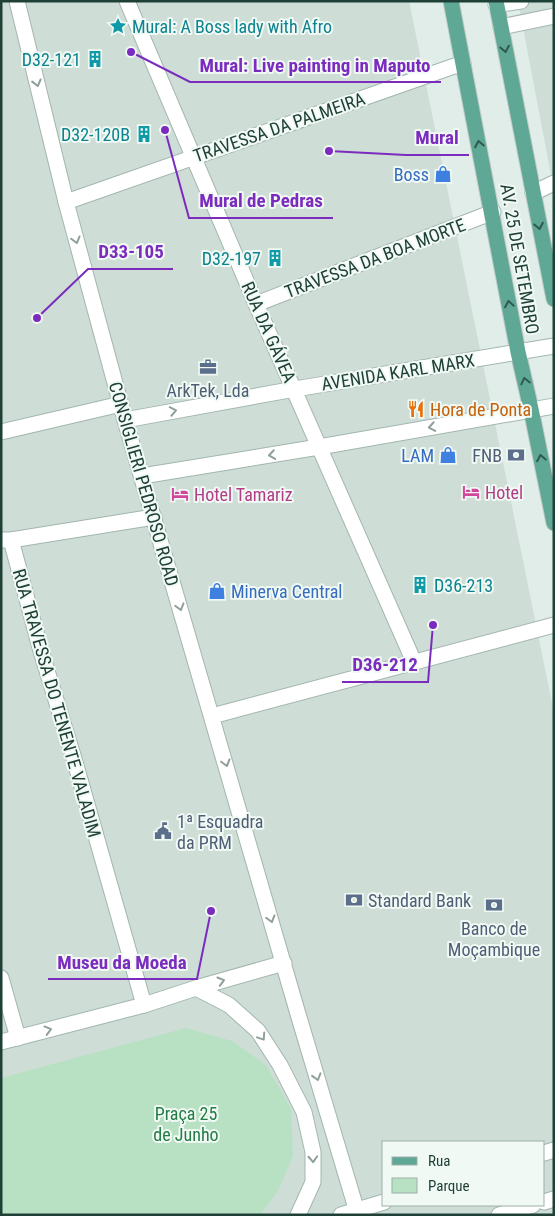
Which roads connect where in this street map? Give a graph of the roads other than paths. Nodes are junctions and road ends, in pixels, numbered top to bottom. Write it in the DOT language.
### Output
graph roads {
  1 [pos="17,1"];
  2 [pos="128,1"];
  3 [pos="451,1"];
  4 [pos="521,1"];
  5 [pos="496,3"];
  6 [pos="554,16"];
  7 [pos="501,27"];
  8 [pos="463,63"];
  9 [pos="193,156"];
  10 [pos="554,183"];
  11 [pos="533,193"];
  12 [pos="66,202"];
  13 [pos="493,212"];
  14 [pos="554,299"];
  15 [pos="256,304"];
  16 [pos="554,346"];
  17 [pos="518,352"];
  18 [pos="295,389"];
  19 [pos="121,404"];
  20 [pos="554,406"];
  21 [pos="531,409"];
  22 [pos="125,420"];
  23 [pos="1,432"];
  24 [pos="319,447"];
  25 [pos="142,476"];
  26 [pos="154,517"];
  27 [pos="554,523"];
  28 [pos="6,540"];
  29 [pos="554,625"];
  30 [pos="414,662"];
  31 [pos="212,716"];
  32 [pos="284,963"];
  33 [pos="1,978"];
  34 [pos="196,988"];
  35 [pos="144,1005"];
  36 [pos="18,1038"];
  37 [pos="1,1042"];
  38 [pos="382,1203"];
  39 [pos="530,1206"];
  40 [pos="357,1212"];
  41 [pos="298,1215"];
  42 [pos="341,1215"];
  43 [pos="499,1215"];
  1 -- 12 [label="street, CONSIGLIERI PEDROSO ROAD, one-way"];
  2 -- 9 [label="street, RUA DA GÁVEA"];
  3 -- 8 [label="main road, AV. 25 DE SETEMBRO"];
  4 -- 5 [label="street"];
  5 -- 7 [label="main road, AV. 25 DE SETEMBRO"];
  6 -- 7 [label="street"];
  7 -- 11 [label="main road, AV. 25 DE SETEMBRO, one-way"];
  8 -- 9 [label="street, TRAVESSA DA PALMEIRA"];
  13 -- 8 [label="main road, AV. 25 DE SETEMBRO, one-way"];
  9 -- 12 [label="street, TRAVESSA DA PALMEIRA"];
  9 -- 15 [label="street, RUA DA GÁVEA"];
  10 -- 11 [label="street"];
  11 -- 14 [label="main road, AV. 25 DE SETEMBRO, one-way"];
  12 -- 19 [label="street, CONSIGLIERI PEDROSO ROAD, one-way"];
  13 -- 15 [label="street, TRAVESSA DA BOA MORTE"];
  17 -- 13 [label="main road, AV. 25 DE SETEMBRO, one-way"];
  15 -- 18 [label="street, RUA DA GÁVEA"];
  16 -- 17 [label="street, AVENIDA KARL MARX"];
  17 -- 18 [label="street, AVENIDA KARL MARX"];
  21 -- 17 [label="main road, AV. 25 DE SETEMBRO, one-way"];
  22 -- 18 [label="street, AVENIDA KARL MARX, one-way"];
  18 -- 24 [label="street, RUA DA GÁVEA"];
  19 -- 22 [label="street, CONSIGLIERI PEDROSO ROAD"];
  19 -- 23 [label="street"];
  20 -- 21 [label="street"];
  21 -- 24 [label="street, one-way"];
  27 -- 21 [label="main road, AV. 25 DE SETEMBRO, one-way"];
  22 -- 25 [label="street, CONSIGLIERI PEDROSO ROAD"];
  24 -- 25 [label="street, one-way"];
  24 -- 30 [label="street, RUA DA GÁVEA"];
  25 -- 26 [label="street, CONSIGLIERI PEDROSO ROAD"];
  26 -- 28 [label="street, RUA TRAVESSA DO TENENTE VALADIM"];
  26 -- 31 [label="street, CONSIGLIERI PEDROSO ROAD, one-way"];
  28 -- 35 [label="street, RUA TRAVESSA DO TENENTE VALADIM"];
  29 -- 30 [label="street"];
  30 -- 31 [label="street"];
  31 -- 32 [label="street, CONSIGLIERI PEDROSO ROAD, one-way"];
  34 -- 32 [label="street, one-way"];
  32 -- 40 [label="street, one-way"];
  33 -- 36 [label="street"];
  34 -- 35 [label="street"];
  34 -- 41 [label="street, one-way"];
  36 -- 35 [label="street, one-way"];
  36 -- 37 [label="street"];
  38 -- 40 [label="street"];
  39 -- 43 [label="street"];
  40 -- 42 [label="street"];
}
